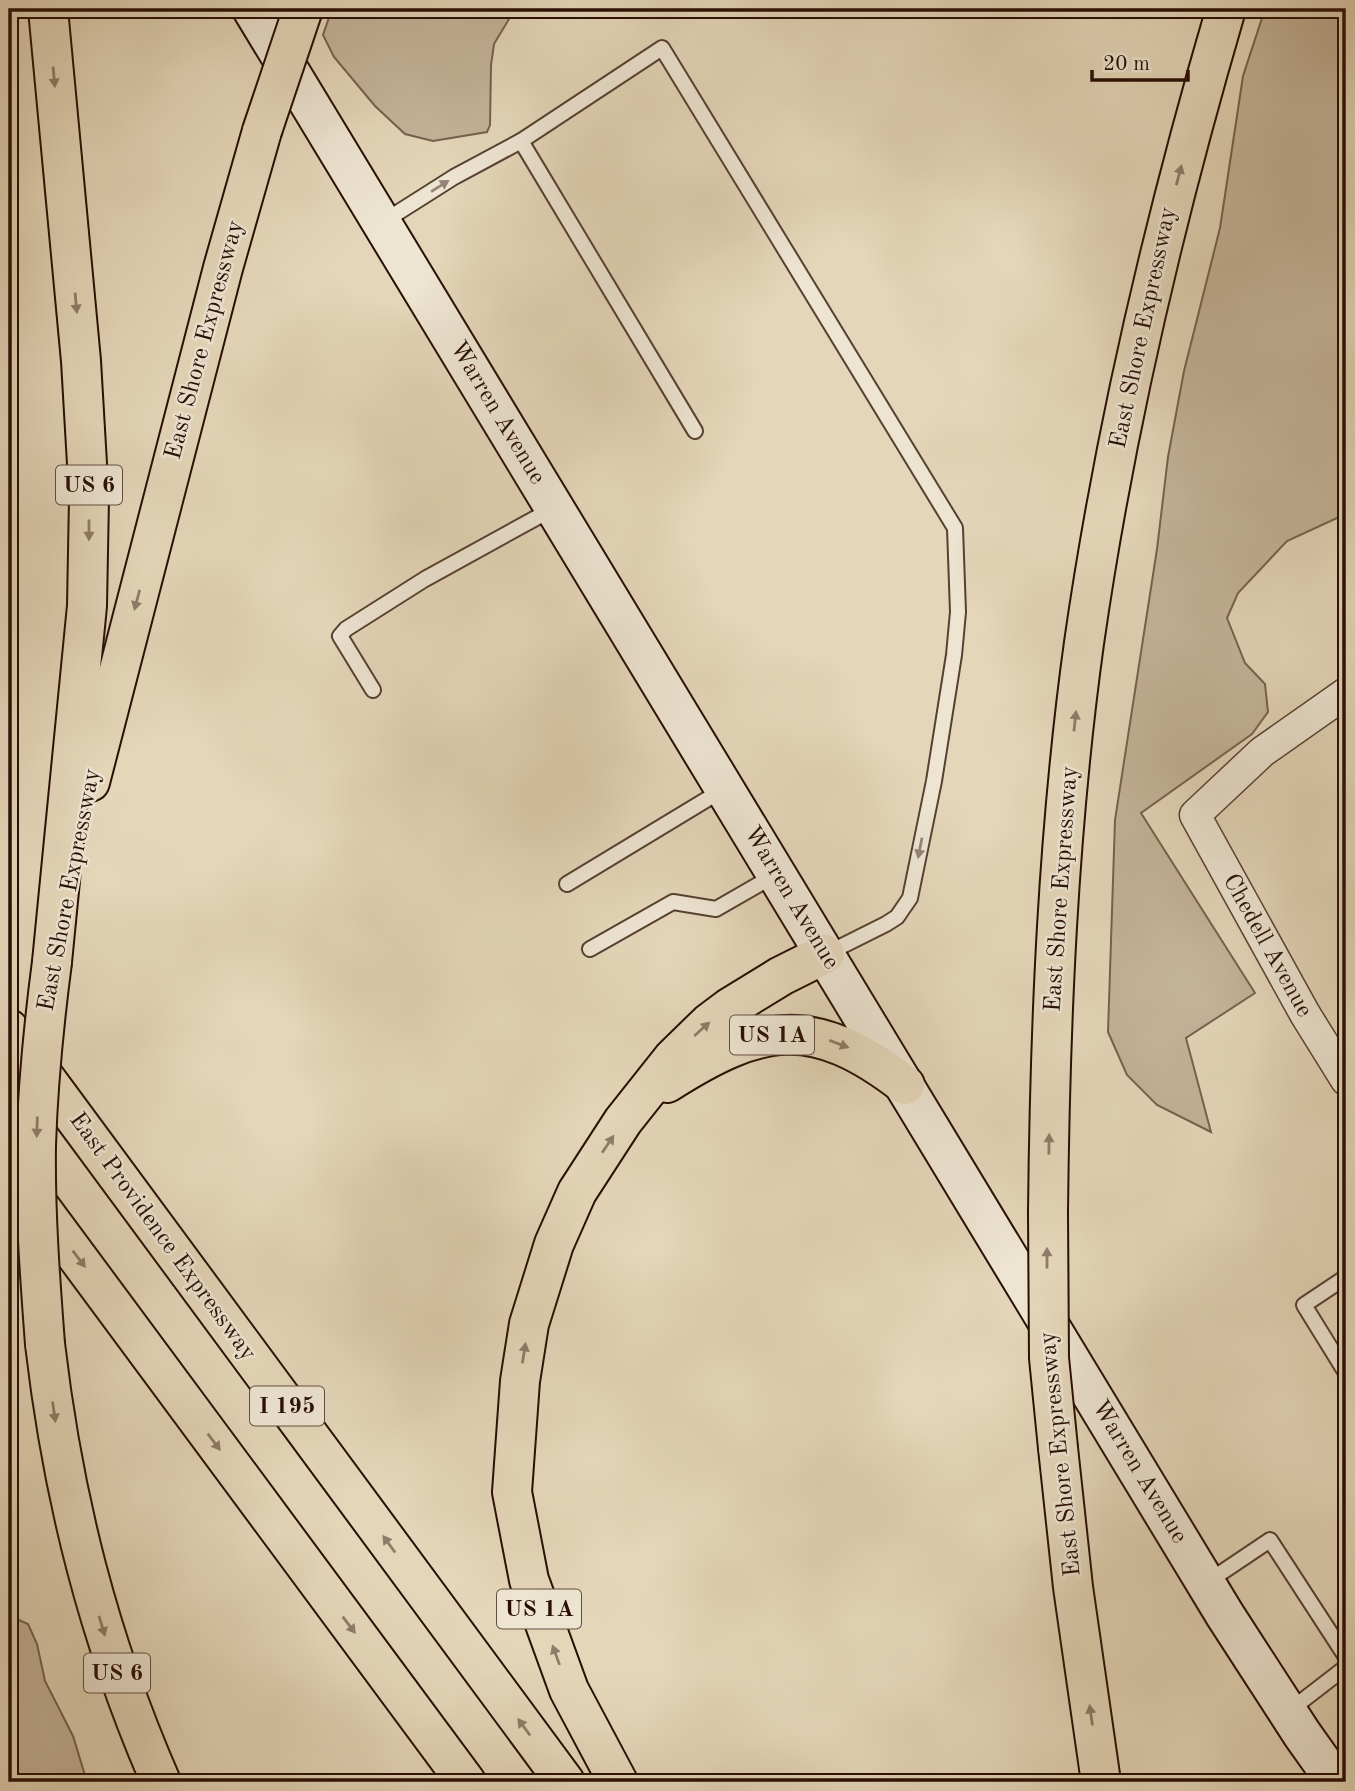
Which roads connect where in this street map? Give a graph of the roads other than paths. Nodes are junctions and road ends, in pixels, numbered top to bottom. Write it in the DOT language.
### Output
graph roads {
  1 [pos="48,9"];
  2 [pos="252,9"];
  3 [pos="303,9"];
  4 [pos="1226,9"];
  5 [pos="521,141"];
  6 [pos="382,222"];
  7 [pos="695,431"];
  8 [pos="555,508"];
  9 [pos="373,690"];
  10 [pos="1346,693"];
  11 [pos="725,789"];
  12 [pos="777,874"];
  13 [pos="567,884"];
  14 [pos="590,949"];
  15 [pos="825,954"];
  16 [pos="52,962"];
  17 [pos="9,1029"];
  18 [pos="1346,1080"];
  19 [pos="905,1085"];
  20 [pos="641,1099"];
  21 [pos="9,1165"];
  22 [pos="1346,1278"];
  23 [pos="1346,1373"];
  24 [pos="1206,1583"];
  25 [pos="1346,1657"];
  26 [pos="1346,1667"];
  27 [pos="1287,1712"];
  28 [pos="1339,1778"];
  29 [pos="161,1782"];
  30 [pos="466,1782"];
  31 [pos="565,1782"];
  32 [pos="618,1782"];
  33 [pos="1101,1782"];
  1 -- 16 [label="highway, US 6, one-way"];
  2 -- 6 [label="main road, Warren Avenue"];
  3 -- 16 [label="highway, East Shore Expressway, one-way, bridge"];
  33 -- 4 [label="highway, East Shore Expressway, one-way, bridge"];
  6 -- 5 [label="lane, one-way"];
  5 -- 7 [label="lane"];
  5 -- 15 [label="lane, one-way"];
  6 -- 8 [label="main road, Warren Avenue"];
  8 -- 9 [label="lane"];
  8 -- 11 [label="main road, Warren Avenue"];
  10 -- 18 [label="street, Chedell Avenue"];
  11 -- 12 [label="main road, Warren Avenue"];
  11 -- 13 [label="lane"];
  12 -- 14 [label="lane"];
  12 -- 15 [label="main road, Warren Avenue"];
  15 -- 19 [label="main road, Warren Avenue"];
  20 -- 15 [label="highway, one-way"];
  16 -- 29 [label="highway, East Shore Expressway / US 6, one-way, bridge"];
  31 -- 17 [label="highway, East Providence Expressway / I 195, one-way"];
  20 -- 19 [label="highway, US 1A, one-way"];
  19 -- 24 [label="main road, Warren Avenue / US 1A"];
  32 -- 20 [label="highway, US 1A, one-way"];
  21 -- 30 [label="highway, one-way"];
  22 -- 23 [label="lane"];
  24 -- 25 [label="lane"];
  24 -- 27 [label="main road, Warren Avenue / US 1A"];
  26 -- 27 [label="lane"];
  27 -- 28 [label="main road, Warren Avenue / US 1A"];
}
